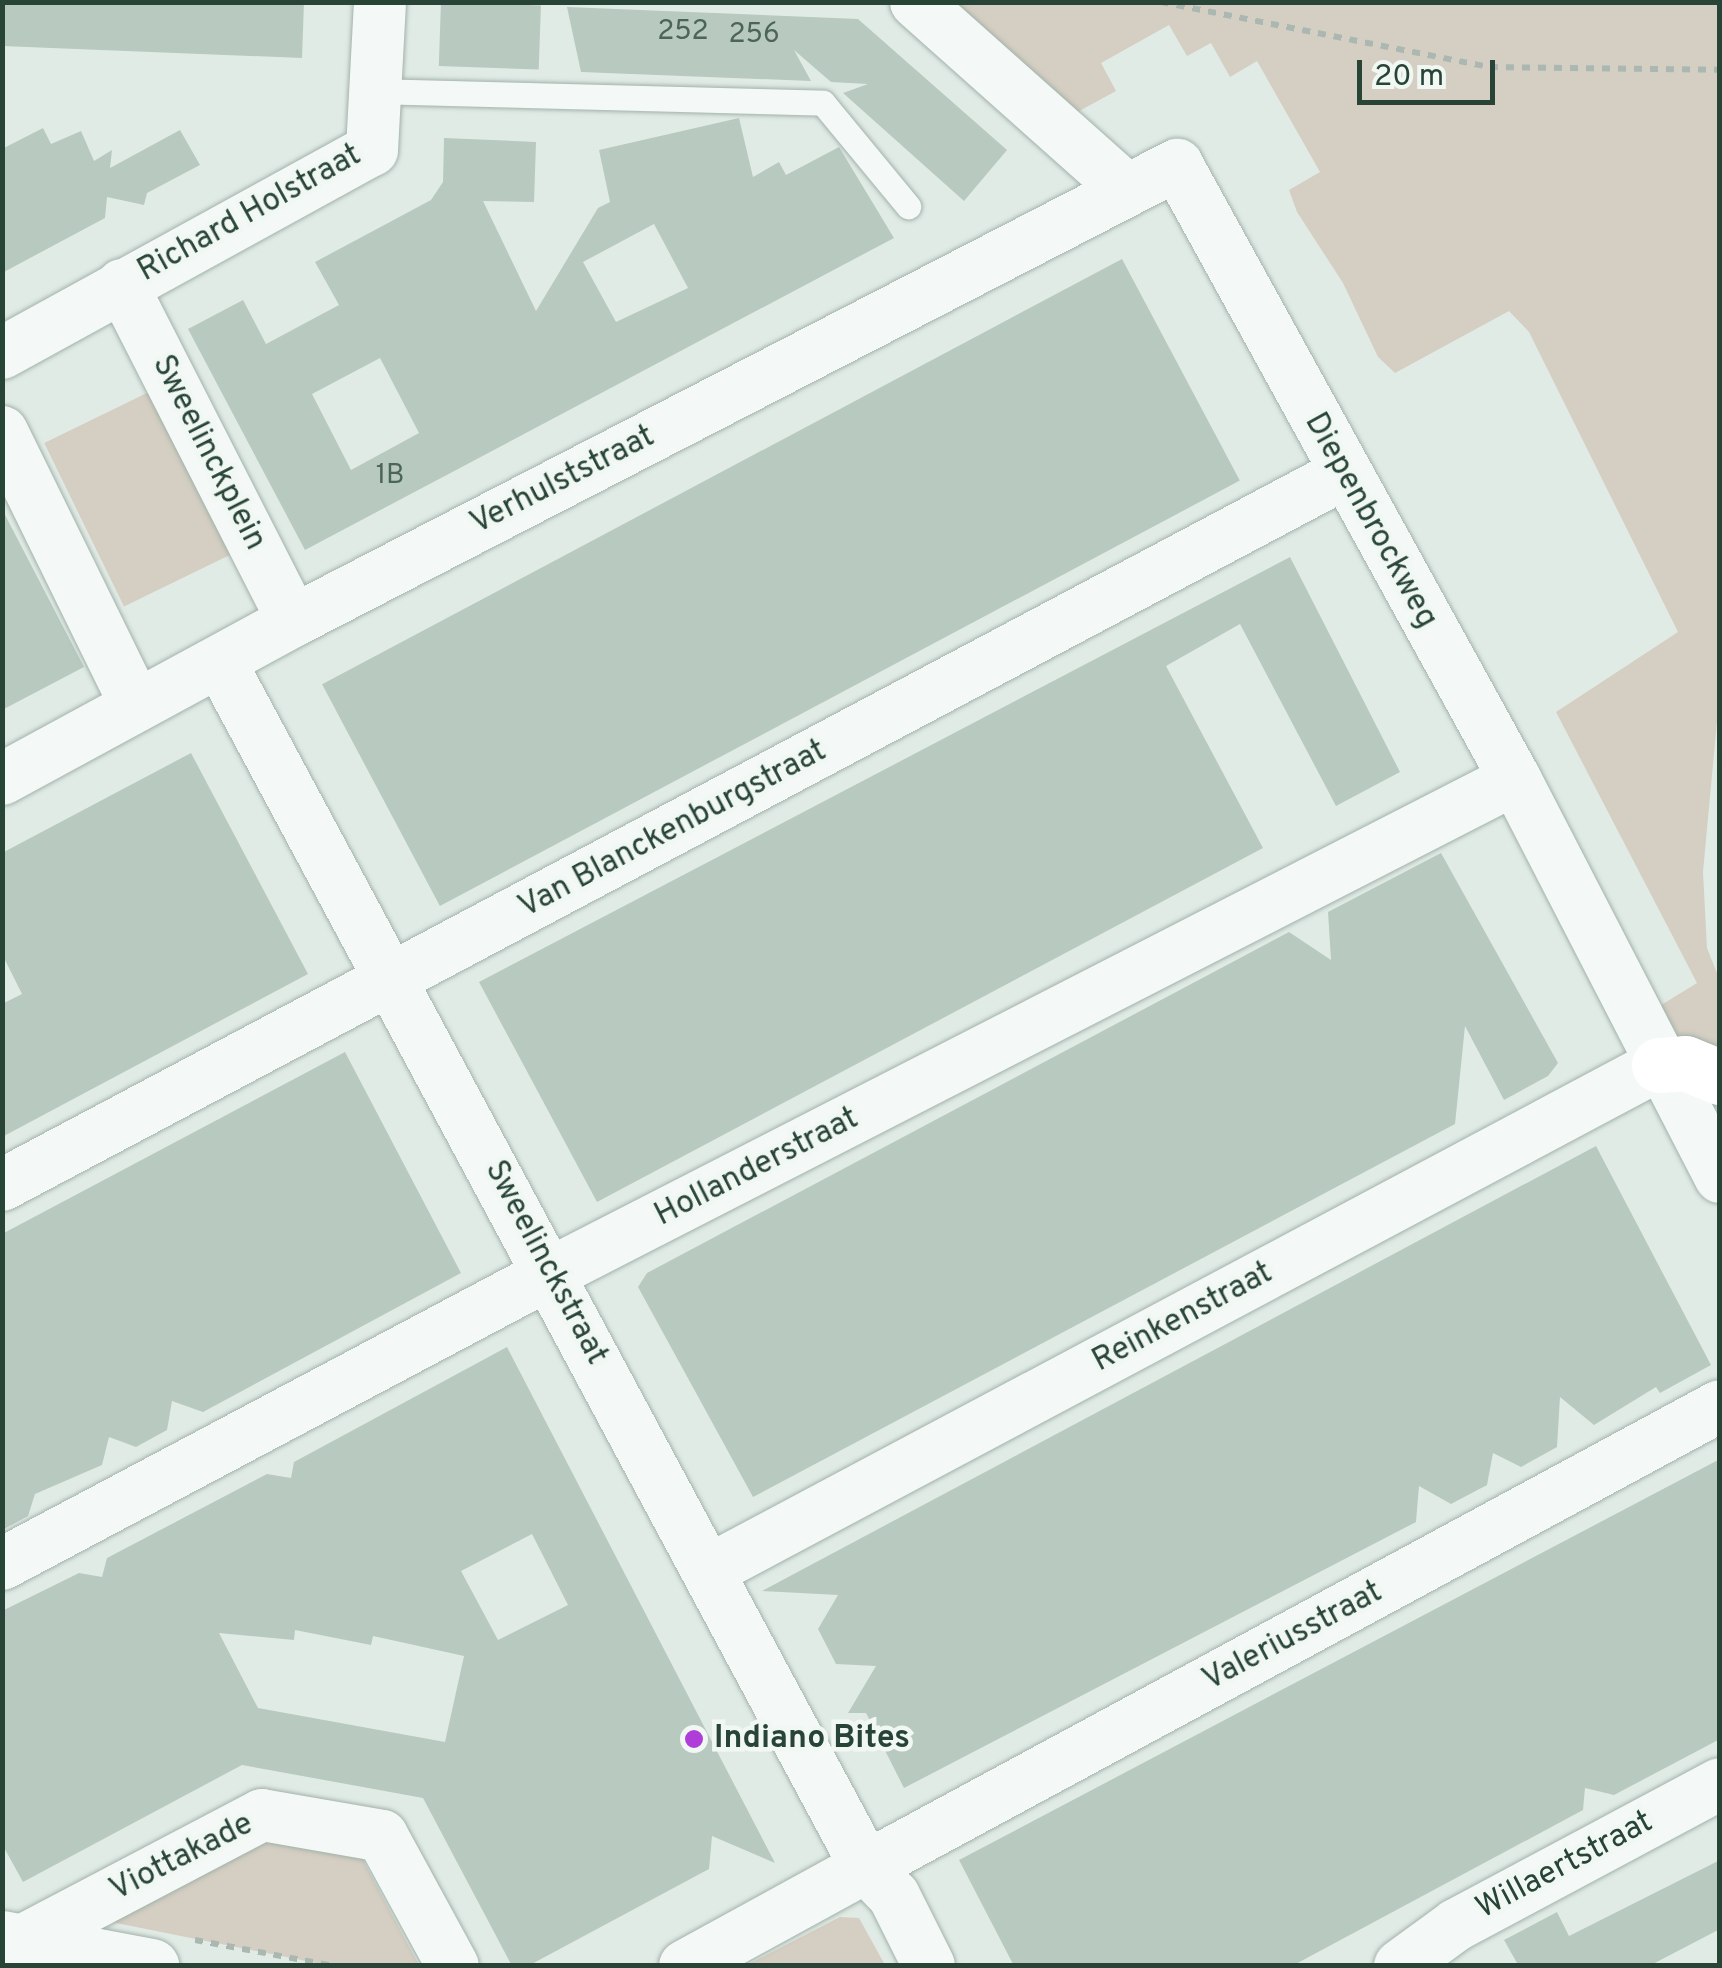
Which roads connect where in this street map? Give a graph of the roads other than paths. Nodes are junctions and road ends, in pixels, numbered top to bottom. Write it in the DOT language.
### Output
graph roads {
  1 [pos="380,2"];
  2 [pos="916,2"];
  3 [pos="375,92"];
  4 [pos="1127,190"];
  5 [pos="908,206"];
  6 [pos="122,285"];
  7 [pos="2,353"];
  8 [pos="2,432"];
  9 [pos="1343,474"];
  10 [pos="293,621"];
  11 [pos="220,662"];
  12 [pos="136,706"];
  13 [pos="2,779"];
  14 [pos="1515,779"];
  15 [pos="392,978"];
  16 [pos="1659,1064"];
  17 [pos="1720,1077"];
  18 [pos="1720,1177"];
  19 [pos="2,1185"];
  20 [pos="551,1273"];
  21 [pos="1720,1406"];
  22 [pos="2,1564"];
  23 [pos="708,1571"];
  24 [pos="1720,1784"];
  25 [pos="866,1867"];
  26 [pos="12,1940"];
  27 [pos="1412,1963"];
  28 [pos="151,1966"];
  29 [pos="453,1966"];
  30 [pos="685,1966"];
  31 [pos="929,1966"];
  1 -- 3 [label="street, Richard Holstraat"];
  2 -- 4 [label="street"];
  3 -- 5 [label="lane"];
  3 -- 6 [label="street, Richard Holstraat"];
  4 -- 9 [label="street, Diepenbrockweg"];
  4 -- 10 [label="street, Verhulststraat"];
  6 -- 7 [label="street, Richard Holstraat"];
  6 -- 10 [label="street, Sweelinckplein"];
  8 -- 12 [label="street"];
  9 -- 14 [label="street, Diepenbrockweg"];
  9 -- 15 [label="street, Van Blanckenburgstraat"];
  10 -- 11 [label="street, Verhulststraat"];
  11 -- 12 [label="street, Verhulststraat"];
  11 -- 15 [label="street, Sweelinckstraat"];
  12 -- 13 [label="street, Verhulststraat"];
  14 -- 16 [label="street, Diepenbrockweg"];
  14 -- 20 [label="street, Hollanderstraat"];
  15 -- 19 [label="street, Van Blanckenburgstraat"];
  15 -- 20 [label="street, Sweelinckstraat"];
  16 -- 17 [label="main road"];
  16 -- 18 [label="street, Diepenbrockweg"];
  16 -- 23 [label="street, Reinkenstraat"];
  20 -- 22 [label="street, Hollanderstraat"];
  20 -- 23 [label="street, Sweelinckstraat"];
  21 -- 25 [label="street, Valeriusstraat"];
  23 -- 25 [label="street, Sweelinckstraat"];
  24 -- 27 [label="street, Willaertstraat"];
  25 -- 30 [label="street"];
  25 -- 31 [label="street"];
  26 -- 28 [label="street, Viottakade"];
  26 -- 29 [label="street, Viottakade"];
}
